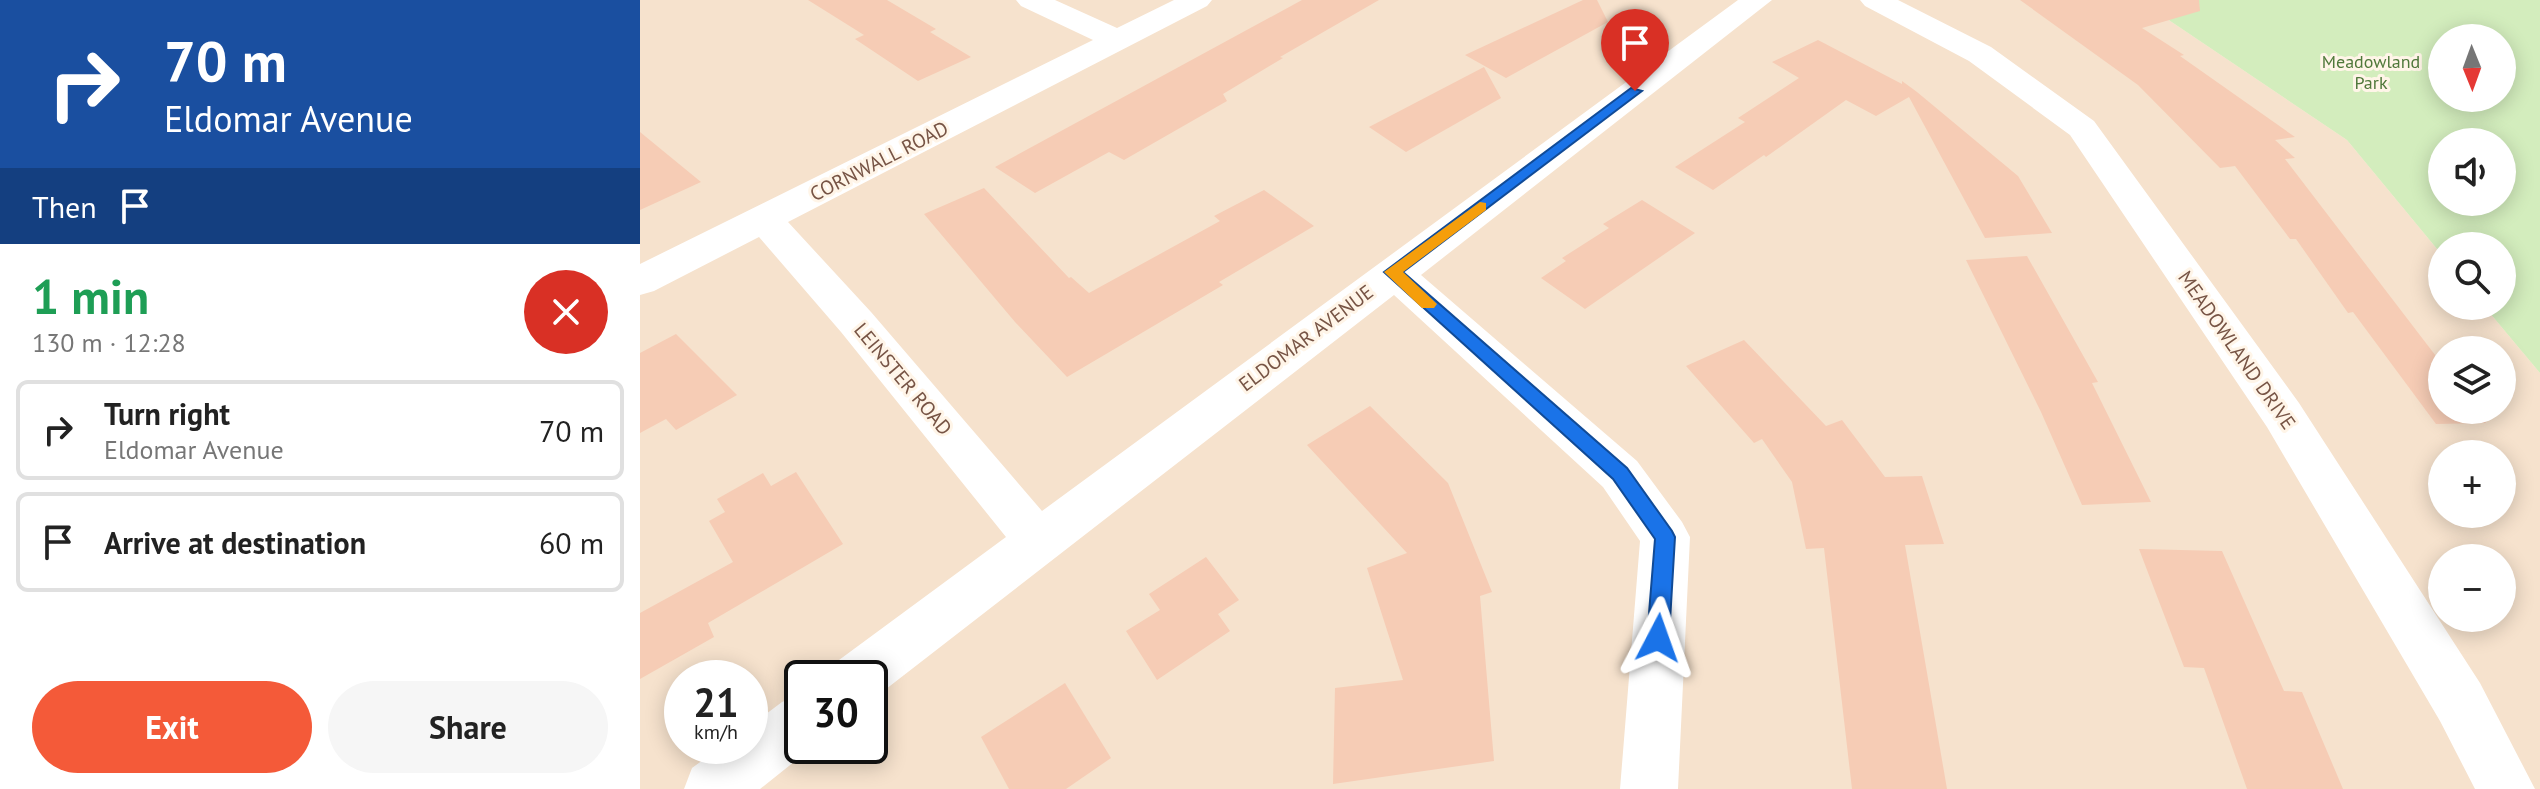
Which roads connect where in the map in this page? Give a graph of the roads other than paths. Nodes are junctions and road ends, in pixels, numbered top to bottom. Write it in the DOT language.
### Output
graph roads {
  1 [pos="1031,0"];
  2 [pos="1197,0"];
  3 [pos="1757,0"];
  4 [pos="1875,0"];
  5 [pos="1118,40"];
  6 [pos="764,219"];
  7 [pos="1393,272"];
  8 [pos="640,281"];
  9 [pos="1038,541"];
  10 [pos="882,660"];
  11 [pos="784,735"];
  12 [pos="713,789"];
  13 [pos="1649,789"];
  14 [pos="2506,789"];
  1 -- 5 [label="street"];
  2 -- 5 [label="street, CORNWALL ROAD"];
  3 -- 7 [label="street, ELDOMAR AVENUE"];
  4 -- 14 [label="street, MEADOWLAND DRIVE"];
  5 -- 6 [label="street, CORNWALL ROAD"];
  6 -- 8 [label="street, CORNWALL ROAD"];
  6 -- 9 [label="street, LEINSTER ROAD"];
  7 -- 9 [label="street, ELDOMAR AVENUE"];
  7 -- 13 [label="street"];
  9 -- 10 [label="street, ELDOMAR AVENUE"];
  11 -- 12 [label="street"];
}
